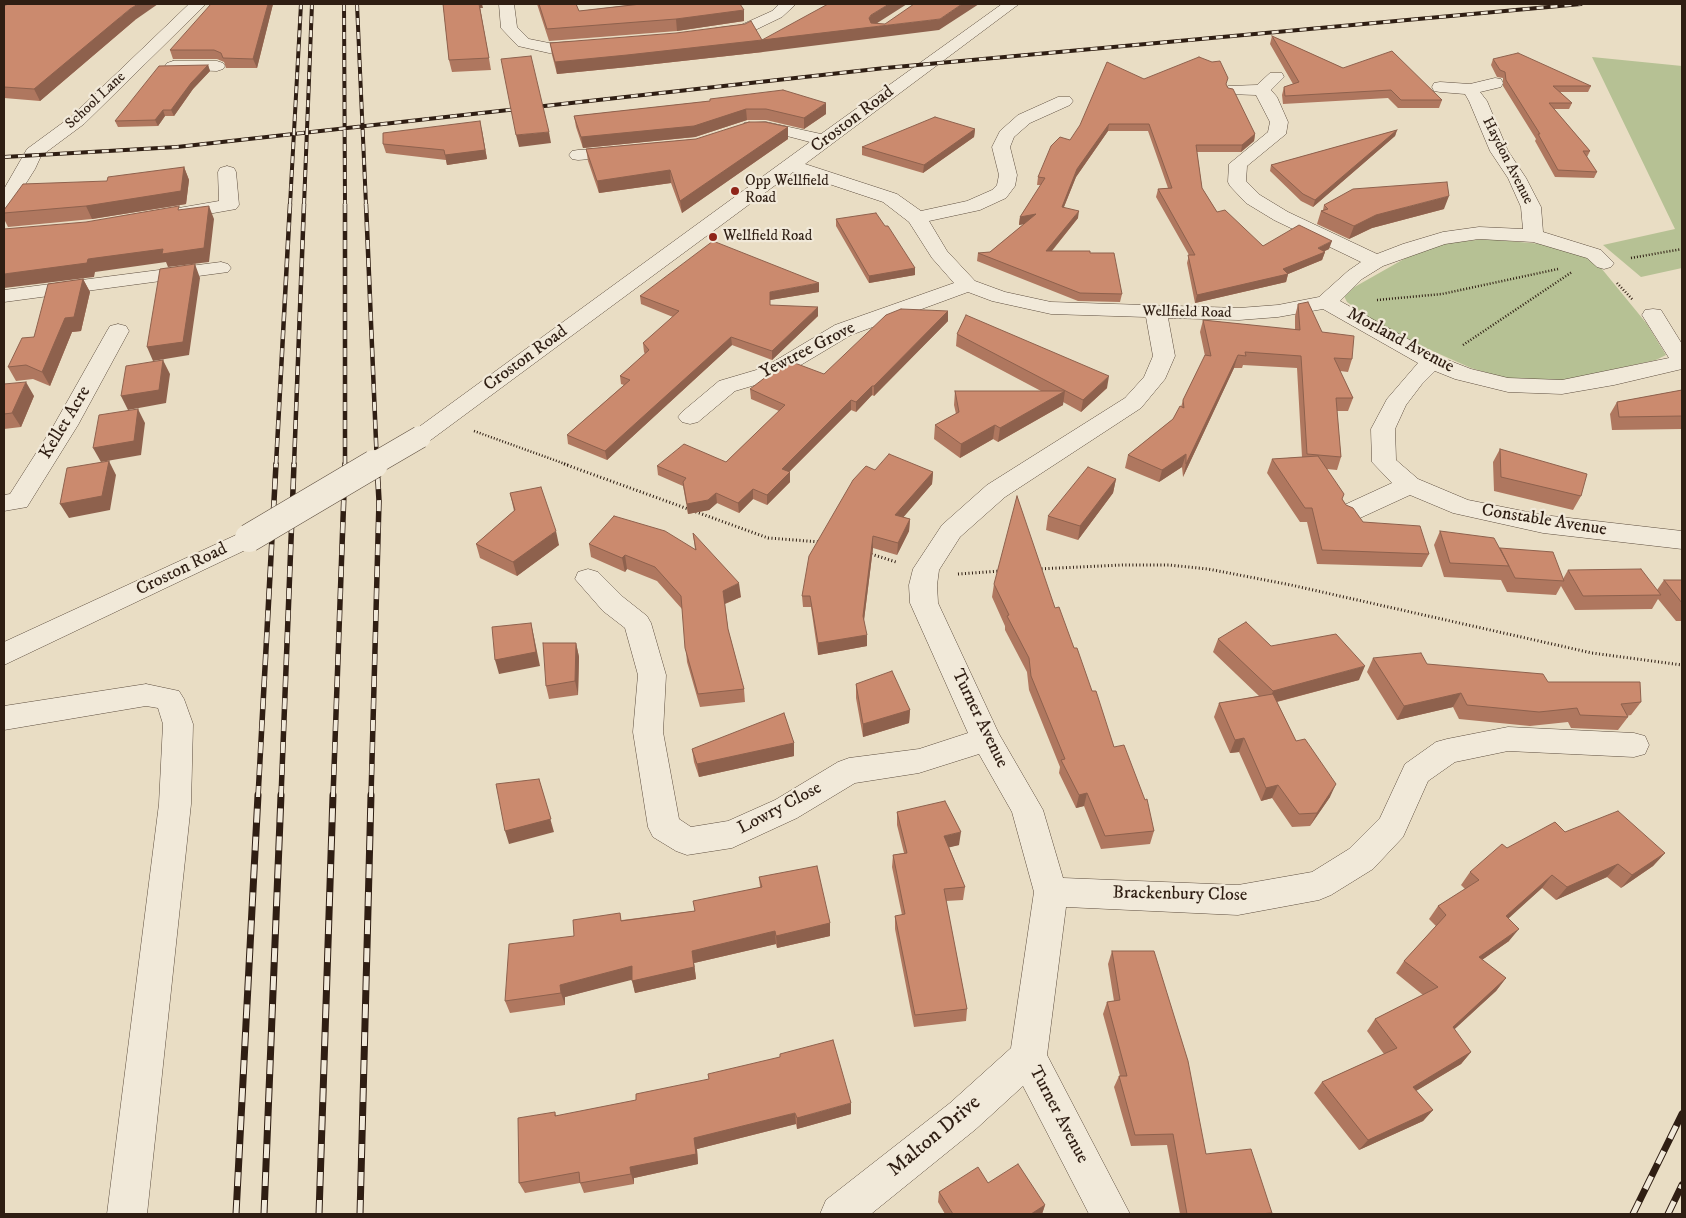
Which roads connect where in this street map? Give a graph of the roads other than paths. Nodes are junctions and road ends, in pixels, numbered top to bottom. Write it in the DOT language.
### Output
graph roads {
  1 [pos="8,4"];
  2 [pos="198,4"];
  3 [pos="507,4"];
  4 [pos="788,4"];
  5 [pos="1011,4"];
  6 [pos="4,6"];
  7 [pos="696,35"];
  8 [pos="606,45"];
  9 [pos="134,66"];
  10 [pos="216,66"];
  11 [pos="1495,84"];
  12 [pos="1440,87"];
  13 [pos="1470,89"];
  14 [pos="1234,90"];
  15 [pos="1064,101"];
  16 [pos="1016,102"];
  17 [pos="1039,111"];
  18 [pos="730,133"];
  19 [pos="824,141"];
  20 [pos="640,151"];
  21 [pos="578,156"];
  22 [pos="793,166"];
  23 [pos="227,172"];
  24 [pos="4,203"];
  25 [pos="160,216"];
  26 [pos="917,218"];
  27 [pos="1532,236"];
  28 [pos="1593,261"];
  29 [pos="1376,262"];
  30 [pos="221,268"];
  31 [pos="968,286"];
  32 [pos="4,296"];
  33 [pos="1326,302"];
  34 [pos="1156,313"];
  35 [pos="1653,315"];
  36 [pos="118,331"];
  37 [pos="1432,362"];
  38 [pos="1682,362"];
  39 [pos="690,418"];
  40 [pos="1409,485"];
  41 [pos="4,503"];
  42 [pos="1351,512"];
  43 [pos="1682,540"];
  44 [pos="588,579"];
  45 [pos="4,654"];
  46 [pos="4,718"];
  47 [pos="986,739"];
  48 [pos="1634,745"];
  49 [pos="1051,892"];
  50 [pos="1028,1058"];
  51 [pos="127,1214"];
  52 [pos="840,1214"];
  53 [pos="1110,1214"];
  1 -- 6 [label="street"];
  2 -- 9 [label="street, School Lane"];
  3 -- 8 [label="street"];
  4 -- 7 [label="street"];
  5 -- 19 [label="street, Croston Road"];
  9 -- 10 [label="street"];
  9 -- 24 [label="street, School Lane"];
  11 -- 13 [label="street"];
  12 -- 13 [label="street"];
  13 -- 27 [label="street, Haydon Avenue"];
  14 -- 29 [label="street"];
  15 -- 17 [label="street"];
  16 -- 17 [label="street"];
  17 -- 26 [label="street"];
  18 -- 19 [label="street"];
  19 -- 22 [label="street, Croston Road"];
  20 -- 21 [label="street"];
  22 -- 26 [label="street, Wellfield Road"];
  22 -- 45 [label="street, Croston Road, bridge"];
  23 -- 25 [label="street"];
  26 -- 31 [label="street, Wellfield Road"];
  27 -- 28 [label="street"];
  27 -- 29 [label="street"];
  29 -- 33 [label="street"];
  30 -- 32 [label="street"];
  31 -- 34 [label="street, Wellfield Road"];
  31 -- 39 [label="street, Yewtree Grove"];
  33 -- 34 [label="street, Wellfield Road"];
  33 -- 37 [label="street, Morland Avenue"];
  34 -- 47 [label="street, Turner Avenue"];
  35 -- 38 [label="street, Morland Avenue"];
  36 -- 41 [label="street, Kellet Acre"];
  37 -- 38 [label="street, Morland Avenue"];
  37 -- 40 [label="street, Constable Avenue"];
  40 -- 42 [label="street"];
  40 -- 43 [label="street, Constable Avenue"];
  44 -- 47 [label="street, Lowry Close"];
  46 -- 51 [label="street"];
  47 -- 49 [label="street, Turner Avenue"];
  48 -- 49 [label="street, Brackenbury Close"];
  49 -- 50 [label="street, Turner Avenue"];
  50 -- 52 [label="street, Malton Drive"];
  50 -- 53 [label="street, Turner Avenue"];
}
